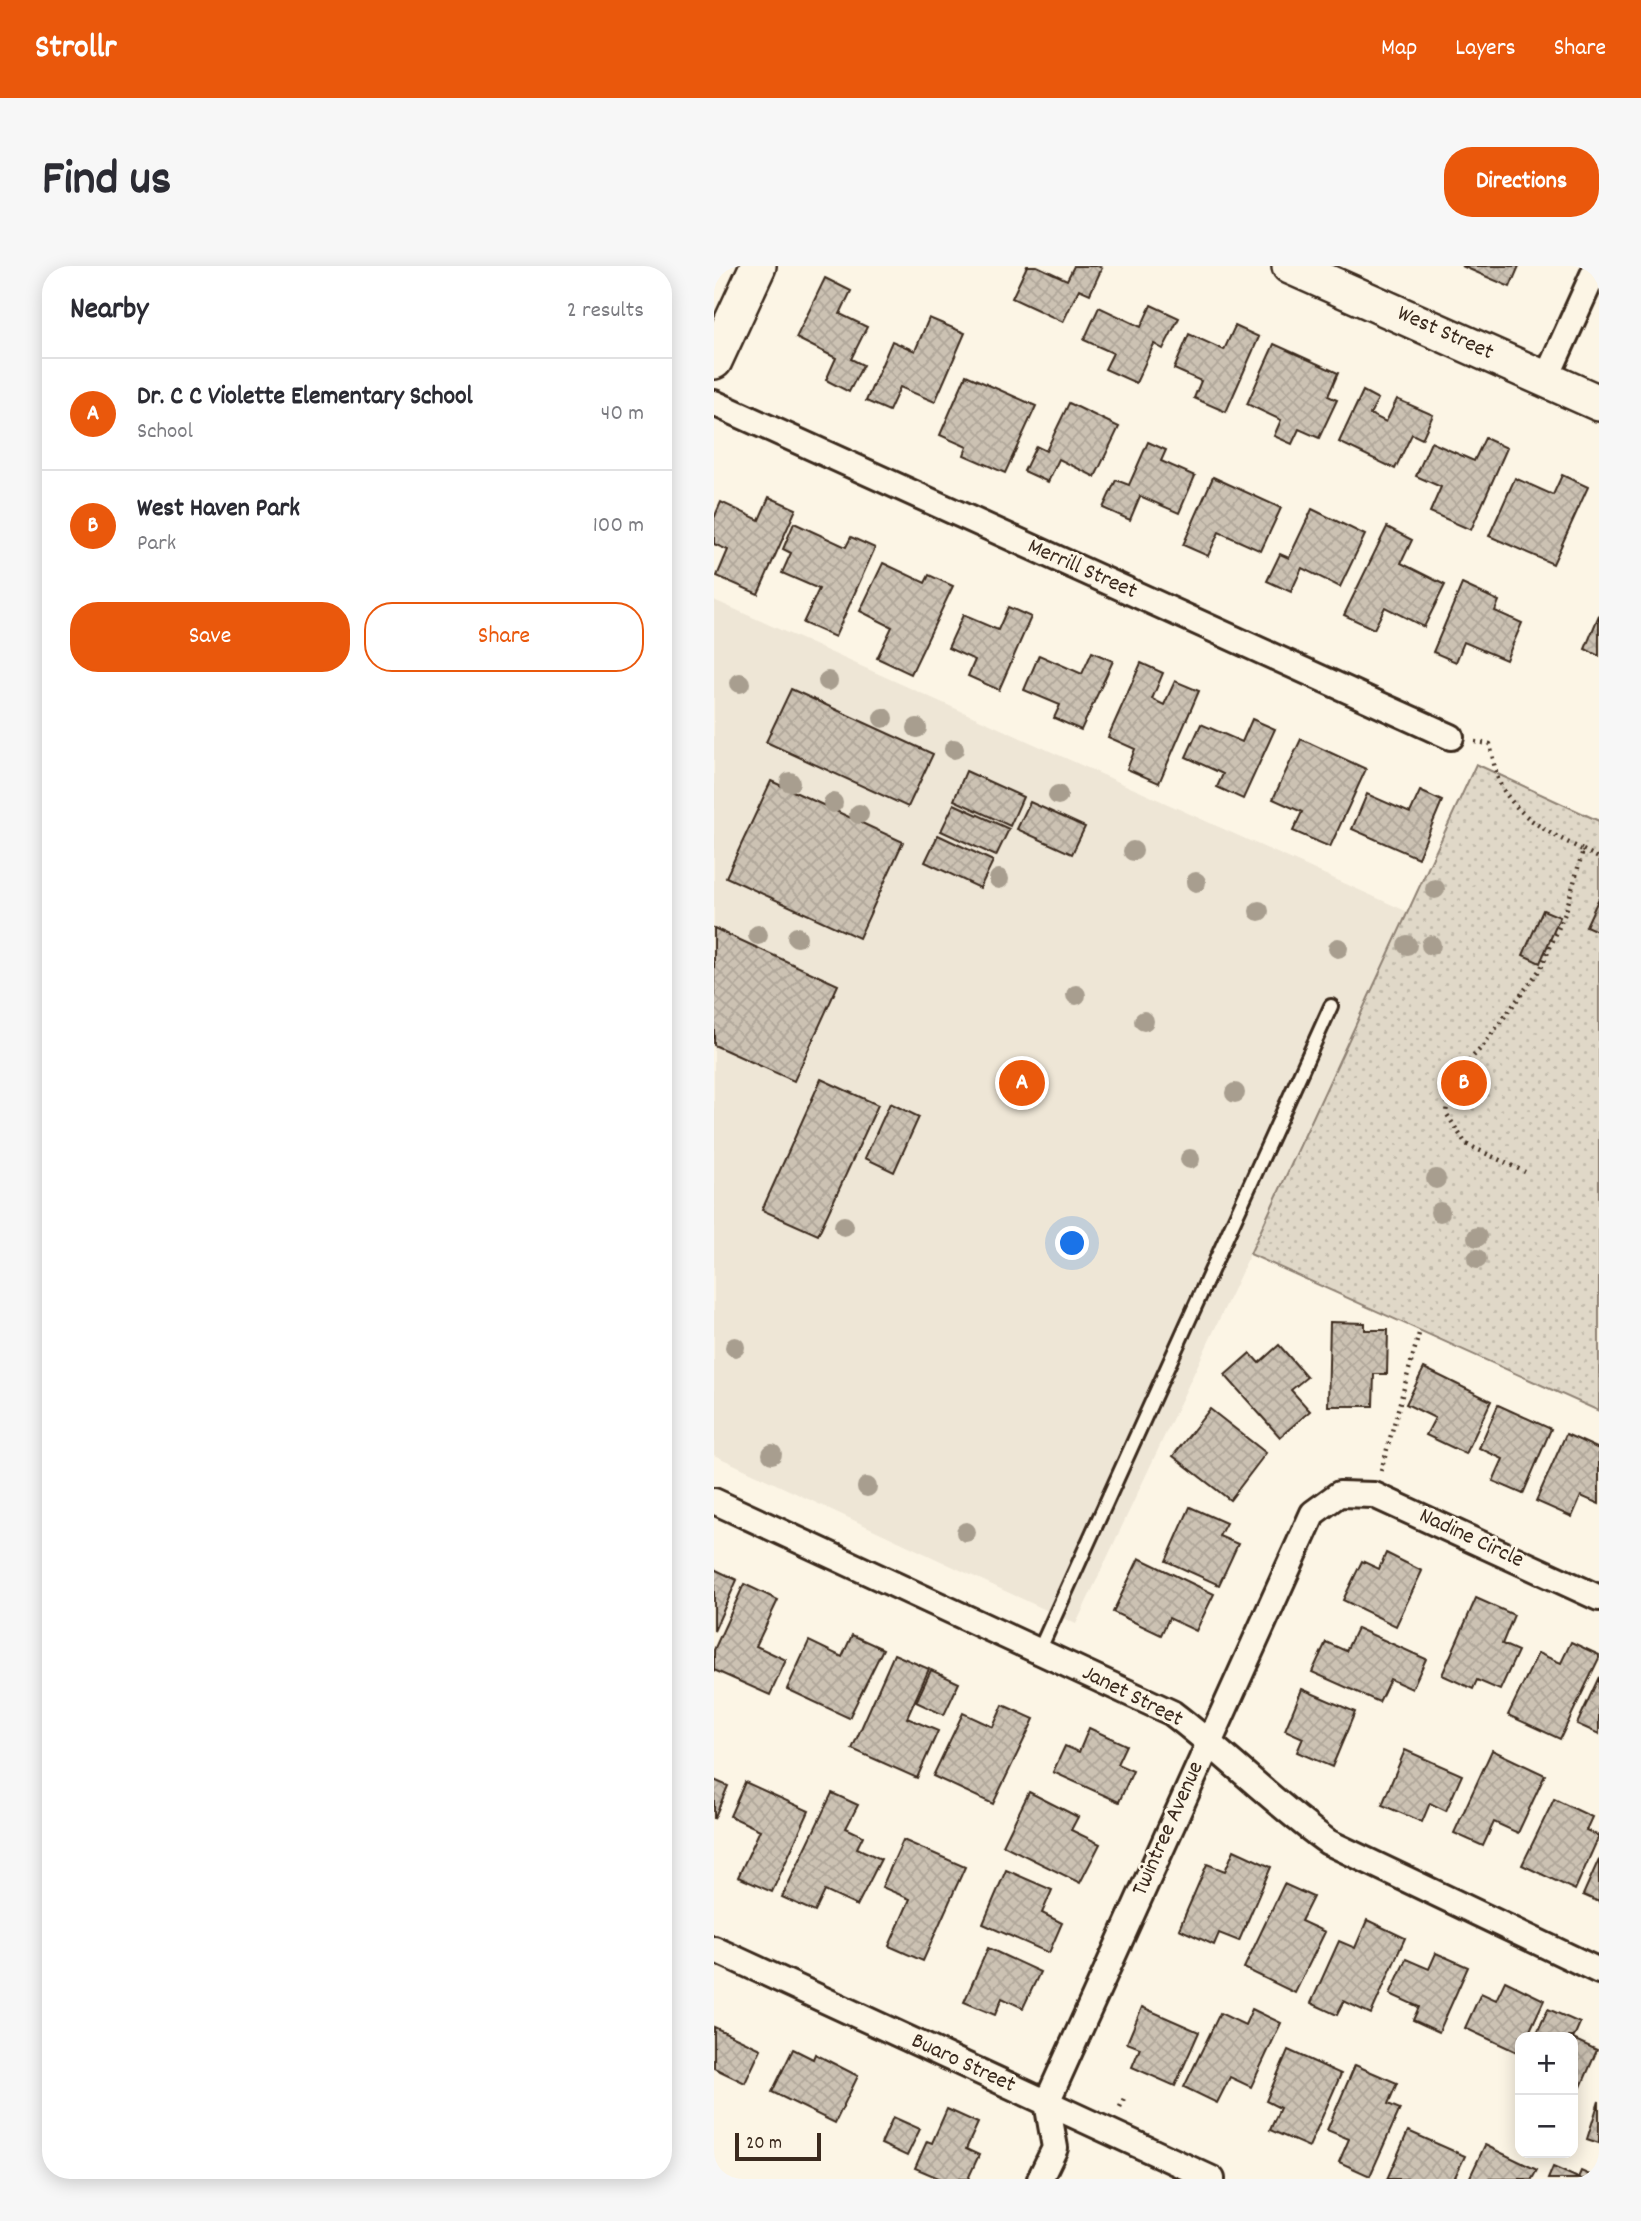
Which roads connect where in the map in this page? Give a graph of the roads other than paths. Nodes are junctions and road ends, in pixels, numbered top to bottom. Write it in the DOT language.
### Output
graph roads {
  1 [pos="758,266"];
  2 [pos="1290,266"];
  3 [pos="1597,266"];
  4 [pos="714,361"];
  5 [pos="1546,379"];
  6 [pos="714,403"];
  7 [pos="1599,403"];
  8 [pos="1451,737"];
  9 [pos="1331,1006"];
  10 [pos="1339,1494"];
  11 [pos="714,1502"];
  12 [pos="1599,1598"];
  13 [pos="1039,1651"];
  14 [pos="1209,1741"];
  15 [pos="714,1949"];
  16 [pos="1599,1970"];
  17 [pos="1046,2102"];
  18 [pos="1040,2179"];
  19 [pos="1212,2179"];
  1 -- 4 [label="main road"];
  2 -- 5 [label="main road, West Street"];
  3 -- 5 [label="street"];
  5 -- 7 [label="main road, West Street"];
  6 -- 8 [label="street, Merrill Street"];
  9 -- 13 [label="lane"];
  10 -- 12 [label="street, Nadine Circle"];
  10 -- 14 [label="street, Twintree Avenue"];
  11 -- 13 [label="street, Janet Street"];
  13 -- 14 [label="street, Janet Street"];
  14 -- 16 [label="street, Janet Street"];
  14 -- 17 [label="street, Twintree Avenue"];
  15 -- 17 [label="street, Buaro Street"];
  17 -- 18 [label="street"];
  17 -- 19 [label="street, Buaro Street"];
}
